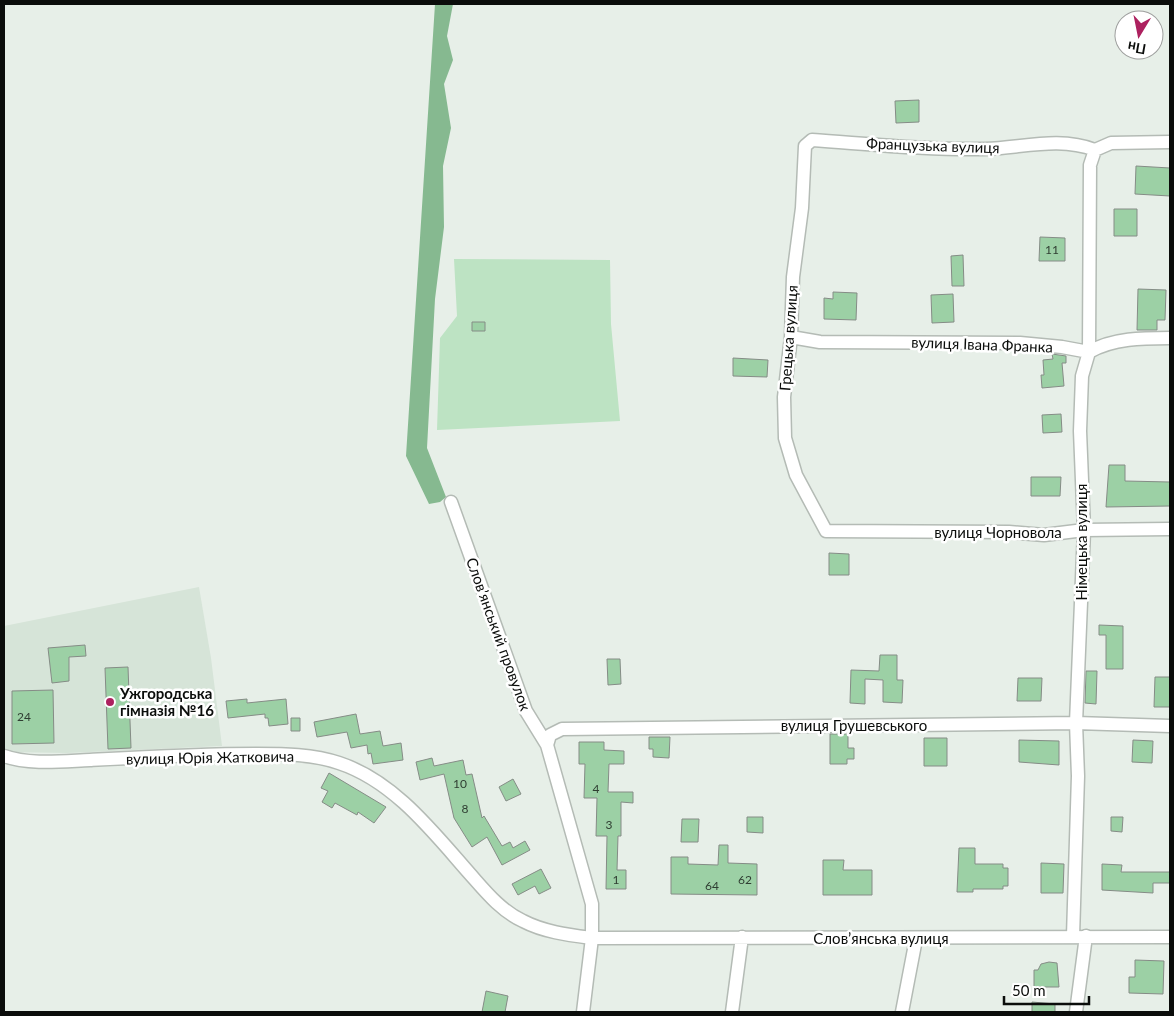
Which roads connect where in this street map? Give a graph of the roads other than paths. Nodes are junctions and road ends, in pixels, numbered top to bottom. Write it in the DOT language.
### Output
graph roads {
  1 [pos="812,140"];
  2 [pos="1170,142"];
  3 [pos="1095,150"];
  4 [pos="791,337"];
  5 [pos="1170,338"];
  6 [pos="1089,352"];
  7 [pos="451,502"];
  8 [pos="1170,529"];
  9 [pos="1084,530"];
  10 [pos="826,531"];
  11 [pos="1076,723"];
  12 [pos="1170,726"];
  13 [pos="547,744"];
  14 [pos="4,756"];
  15 [pos="1079,936"];
  16 [pos="1170,937"];
  17 [pos="592,938"];
  18 [pos="742,938"];
  19 [pos="916,939"];
  20 [pos="584,1012"];
  21 [pos="732,1012"];
  22 [pos="902,1012"];
  23 [pos="1076,1012"];
  1 -- 3 [label="street, Французька вулиця"];
  1 -- 4 [label="street, Грецька вулиця"];
  2 -- 3 [label="street"];
  3 -- 6 [label="street, Німецька вулиця"];
  4 -- 6 [label="street, вулиця Івана Франка"];
  4 -- 10 [label="street, Грецька вулиця"];
  5 -- 6 [label="street"];
  6 -- 9 [label="street, Німецька вулиця"];
  7 -- 13 [label="street, Словʼянський провулок"];
  8 -- 9 [label="street, вулиця Чорновола"];
  9 -- 10 [label="street, вулиця Чорновола"];
  9 -- 11 [label="street, Німецька вулиця"];
  11 -- 12 [label="street, вулиця Грушевського"];
  11 -- 13 [label="street, вулиця Грушевського"];
  11 -- 15 [label="street, Німецька вулиця"];
  13 -- 17 [label="street, Словʼянський провулок"];
  14 -- 17 [label="street, вулиця Юрія Жатковича"];
  15 -- 16 [label="street, Словʼянська вулиця"];
  15 -- 19 [label="street, Словʼянська вулиця"];
  15 -- 23 [label="street, Німецька вулиця"];
  17 -- 18 [label="street, Словʼянська вулиця"];
  17 -- 20 [label="street, Словʼянський провулок"];
  18 -- 19 [label="street, Словʼянська вулиця"];
  18 -- 21 [label="street"];
  19 -- 22 [label="street"];
}
